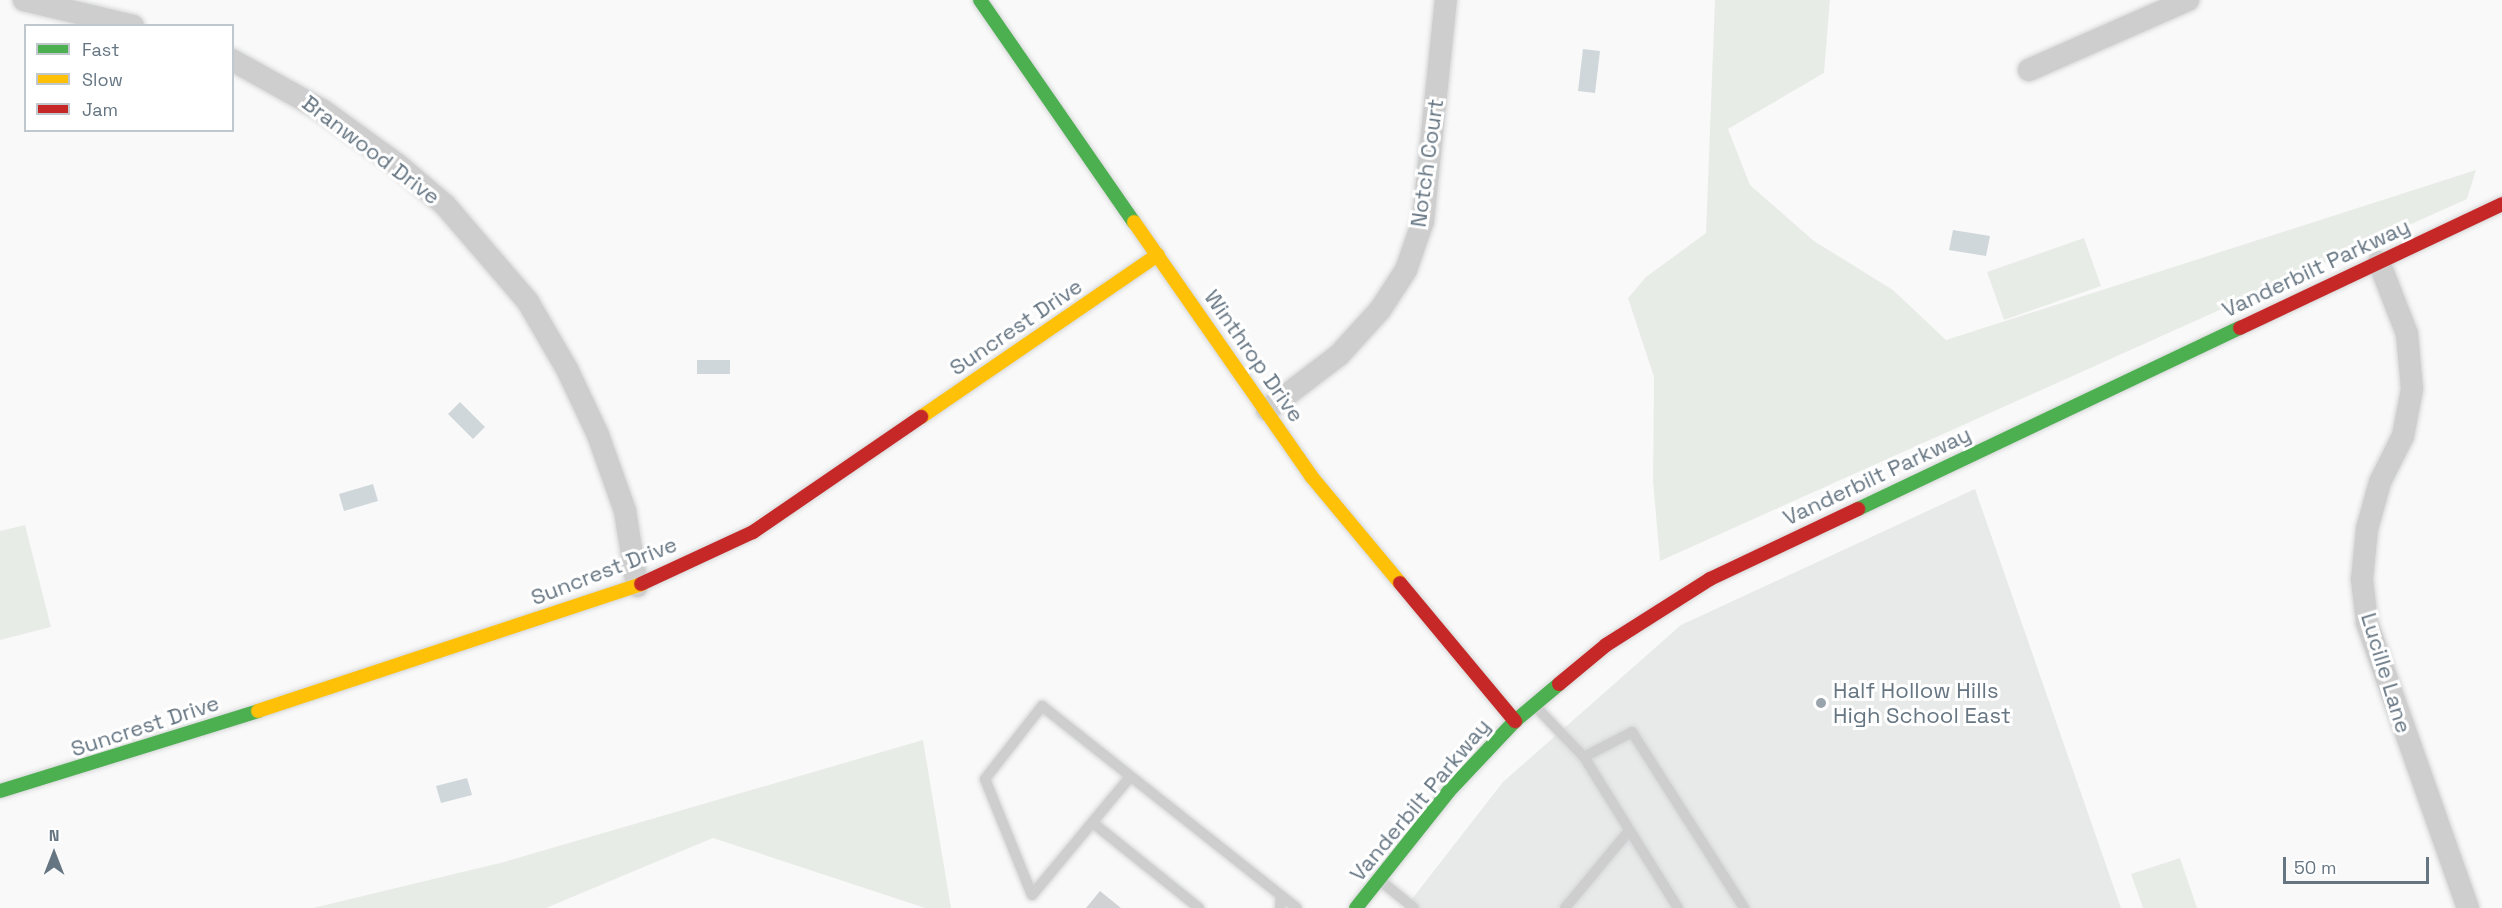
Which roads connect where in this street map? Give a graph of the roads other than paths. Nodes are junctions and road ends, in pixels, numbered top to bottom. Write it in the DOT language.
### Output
graph roads {
  1 [pos="24,0"];
  2 [pos="980,0"];
  3 [pos="1446,0"];
  4 [pos="2188,0"];
  5 [pos="125,24"];
  6 [pos="234,61"];
  7 [pos="2029,70"];
  8 [pos="2502,204"];
  9 [pos="1158,255"];
  10 [pos="2379,262"];
  11 [pos="1267,410"];
  12 [pos="637,586"];
  13 [pos="1534,704"];
  14 [pos="1515,721"];
  15 [pos="1584,757"];
  16 [pos="1130,777"];
  17 [pos="0,791"];
  18 [pos="1093,823"];
  19 [pos="1629,831"];
  20 [pos="1379,879"];
  21 [pos="1281,896"];
  22 [pos="1199,908"];
  23 [pos="1280,908"];
  24 [pos="1297,908"];
  25 [pos="1356,908"];
  26 [pos="1414,908"];
  27 [pos="1565,908"];
  28 [pos="1678,908"];
  29 [pos="1744,908"];
  30 [pos="2468,908"];
  1 -- 5 [label="street"];
  2 -- 9 [label="street, Winthrop Drive"];
  3 -- 11 [label="street, Notch Court"];
  4 -- 7 [label="street"];
  6 -- 12 [label="street, Branwood Drive"];
  8 -- 10 [label="street, Vanderbilt Parkway"];
  9 -- 11 [label="street, Winthrop Drive"];
  9 -- 12 [label="street, Suncrest Drive"];
  10 -- 13 [label="street, Vanderbilt Parkway"];
  10 -- 30 [label="street, Lucille Lane"];
  11 -- 14 [label="street, Winthrop Drive"];
  12 -- 17 [label="street, Suncrest Drive"];
  13 -- 14 [label="street, Vanderbilt Parkway"];
  13 -- 15 [label="lane"];
  14 -- 20 [label="street, Vanderbilt Parkway"];
  15 -- 19 [label="lane"];
  15 -- 29 [label="lane"];
  16 -- 18 [label="lane"];
  16 -- 18 [label="lane"];
  16 -- 21 [label="lane"];
  18 -- 22 [label="lane"];
  19 -- 27 [label="lane"];
  19 -- 28 [label="lane"];
  20 -- 25 [label="street, Vanderbilt Parkway"];
  20 -- 26 [label="lane"];
  21 -- 23 [label="lane"];
  21 -- 24 [label="lane"];
}
